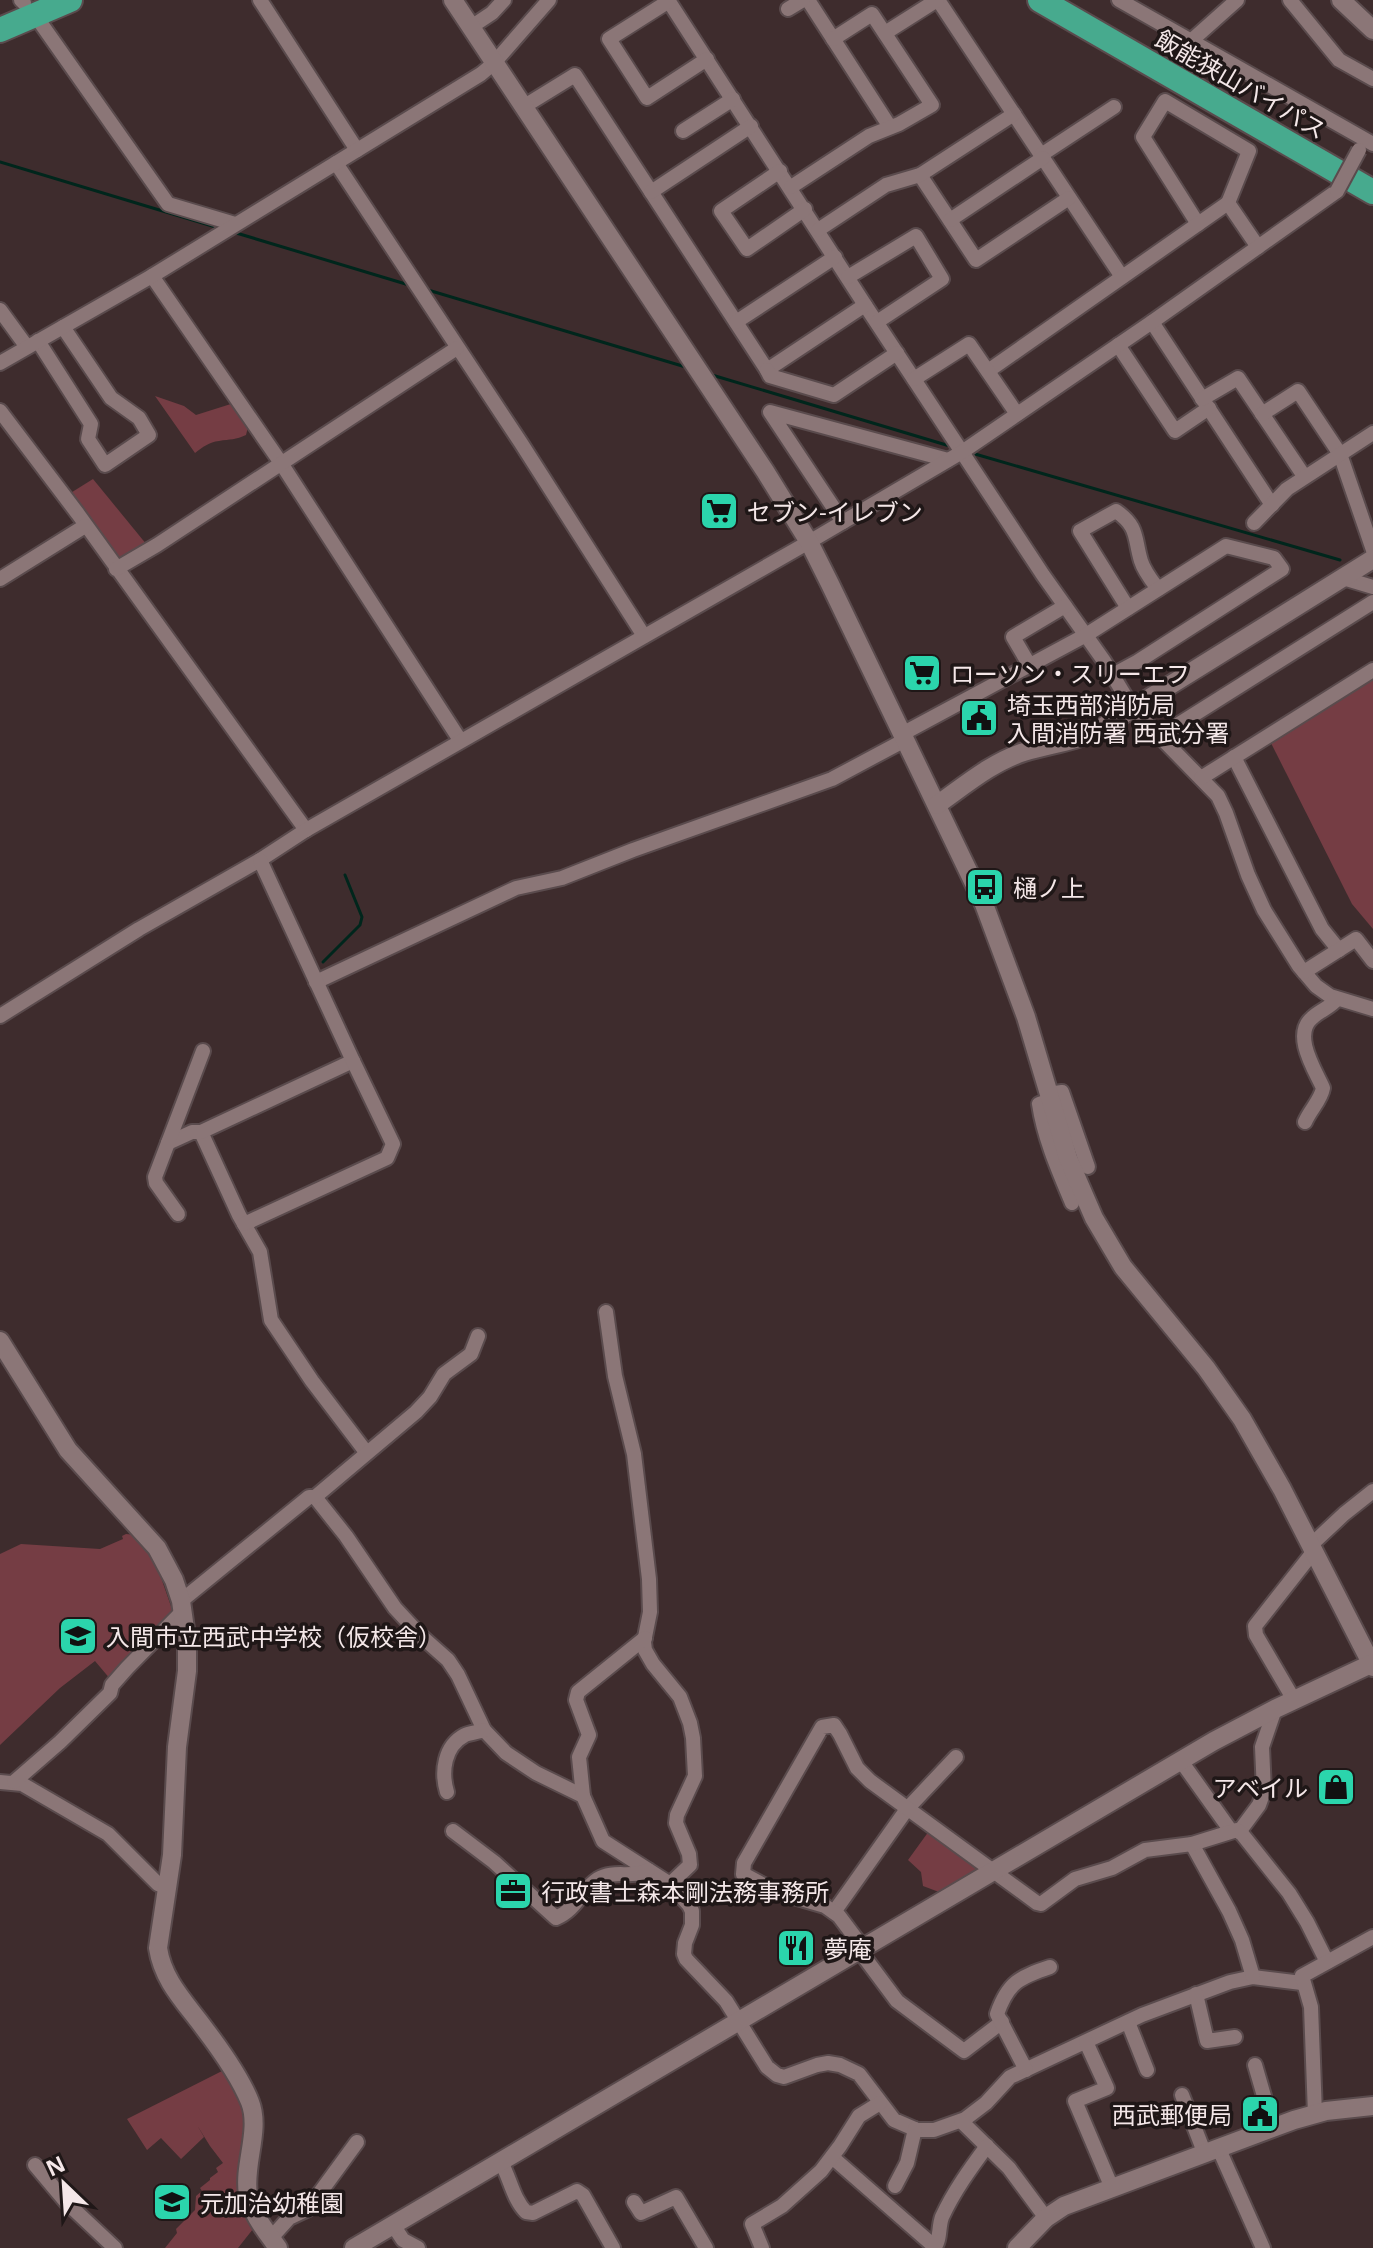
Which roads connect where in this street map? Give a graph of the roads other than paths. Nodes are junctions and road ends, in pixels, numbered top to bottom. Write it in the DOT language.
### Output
graph roads {
  1 [pos="70,0"];
  2 [pos="260,0"];
  3 [pos="453,0"];
  4 [pos="504,0"];
  5 [pos="549,0"];
  6 [pos="805,0"];
  7 [pos="937,0"];
  8 [pos="1040,0"];
  9 [pos="1067,0"];
  10 [pos="1119,0"];
  11 [pos="1149,0"];
  12 [pos="1237,0"];
  13 [pos="1290,0"];
  14 [pos="1341,0"];
  15 [pos="669,1"];
  16 [pos="28,5"];
  17 [pos="788,9"];
  18 [pos="1137,10"];
  19 [pos="0,14"];
  20 [pos="471,27"];
  21 [pos="0,30"];
  22 [pos="1373,30"];
  23 [pos="885,33"];
  24 [pos="833,39"];
  25 [pos="1191,41"];
  26 [pos="707,59"];
  27 [pos="494,63"];
  28 [pos="1373,79"];
  29 [pos="733,99"];
  30 [pos="523,107"];
  31 [pos="1114,107"];
  32 [pos="1014,114"];
  33 [pos="751,126"];
  34 [pos="890,127"];
  35 [pos="683,131"];
  36 [pos="1365,144"];
  37 [pos="357,150"];
  38 [pos="1042,156"];
  39 [pos="336,163"];
  40 [pos="780,171"];
  41 [pos="920,175"];
  42 [pos="1373,175"];
  43 [pos="791,187"];
  44 [pos="651,192"];
  45 [pos="1373,192"];
  46 [pos="1069,198"];
  47 [pos="1228,203"];
  48 [pos="805,209"];
  49 [pos="950,220"];
  50 [pos="235,224"];
  51 [pos="1198,224"];
  52 [pos="818,230"];
  53 [pos="1258,247"];
  54 [pos="835,257"];
  55 [pos="152,276"];
  56 [pos="848,277"];
  57 [pos="1122,277"];
  58 [pos="865,305"];
  59 [pos="0,310"];
  60 [pos="736,322"];
  61 [pos="877,322"];
  62 [pos="1152,322"];
  63 [pos="63,327"];
  64 [pos="32,344"];
  65 [pos="1118,345"];
  66 [pos="457,348"];
  67 [pos="897,353"];
  68 [pos="0,363"];
  69 [pos="767,370"];
  70 [pos="988,371"];
  71 [pos="914,379"];
  72 [pos="1206,404"];
  73 [pos="0,411"];
  74 [pos="1017,414"];
  75 [pos="1262,414"];
  76 [pos="1373,433"];
  77 [pos="962,452"];
  78 [pos="1340,454"];
  79 [pos="948,460"];
  80 [pos="281,463"];
  81 [pos="1304,476"];
  82 [pos="1272,505"];
  83 [pos="843,522"];
  84 [pos="1254,523"];
  85 [pos="85,526"];
  86 [pos="809,542"];
  87 [pos="1373,550"];
  88 [pos="1373,559"];
  89 [pos="116,569"];
  90 [pos="1343,578"];
  91 [pos="0,579"];
  92 [pos="1373,587"];
  93 [pos="1158,589"];
  94 [pos="1373,602"];
  95 [pos="1065,606"];
  96 [pos="1128,608"];
  97 [pos="1086,635"];
  98 [pos="644,636"];
  99 [pos="1030,666"];
  100 [pos="1373,670"];
  101 [pos="1113,675"];
  102 [pos="1133,709"];
  103 [pos="1160,736"];
  104 [pos="904,737"];
  105 [pos="460,740"];
  106 [pos="1234,757"];
  107 [pos="1201,778"];
  108 [pos="937,805"];
  109 [pos="306,830"];
  110 [pos="260,860"];
  111 [pos="1339,950"];
  112 [pos="1373,961"];
  113 [pos="1304,972"];
  114 [pos="316,982"];
  115 [pos="1337,999"];
  116 [pos="1373,1009"];
  117 [pos="0,1016"];
  118 [pos="203,1051"];
  119 [pos="353,1061"];
  120 [pos="1049,1097"];
  121 [pos="1305,1122"];
  122 [pos="201,1132"];
  123 [pos="168,1143"];
  124 [pos="1088,1167"];
  125 [pos="1072,1203"];
  126 [pos="178,1214"];
  127 [pos="244,1224"];
  128 [pos="606,1312"];
  129 [pos="478,1336"];
  130 [pos="0,1341"];
  131 [pos="366,1452"];
  132 [pos="1373,1491"];
  133 [pos="315,1497"];
  134 [pos="1313,1548"];
  135 [pos="181,1606"];
  136 [pos="645,1638"];
  137 [pos="1373,1665"];
  138 [pos="1294,1700"];
  139 [pos="1275,1709"];
  140 [pos="484,1730"];
  141 [pos="956,1757"];
  142 [pos="1181,1761"];
  143 [pos="7,1782"];
  144 [pos="447,1792"];
  145 [pos="583,1796"];
  146 [pos="907,1809"];
  147 [pos="453,1831"];
  148 [pos="1235,1831"];
  149 [pos="1192,1844"];
  150 [pos="648,1870"];
  151 [pos="995,1871"];
  152 [pos="670,1884"];
  153 [pos="167,1887"];
  154 [pos="834,1912"];
  155 [pos="1373,1937"];
  156 [pos="861,1949"];
  157 [pos="1327,1962"];
  158 [pos="1050,1967"];
  159 [pos="1253,1977"];
  160 [pos="1302,1983"];
  161 [pos="1196,1994"];
  162 [pos="738,2021"];
  163 [pos="1002,2022"];
  164 [pos="1128,2022"];
  165 [pos="1235,2037"];
  166 [pos="1086,2042"];
  167 [pos="1255,2065"];
  168 [pos="1026,2070"];
  169 [pos="1147,2070"];
  170 [pos="1182,2095"];
  171 [pos="880,2103"];
  172 [pos="1373,2106"];
  173 [pos="1315,2114"];
  174 [pos="961,2121"];
  175 [pos="1273,2127"];
  176 [pos="915,2129"];
  177 [pos="357,2142"];
  178 [pos="987,2146"];
  179 [pos="1211,2150"];
  180 [pos="832,2157"];
  181 [pos="501,2162"];
  182 [pos="35,2165"];
  183 [pos="895,2186"];
  184 [pos="1112,2188"];
  185 [pos="634,2202"];
  186 [pos="1046,2218"];
  187 [pos="393,2225"];
  188 [pos="274,2243"];
  189 [pos="115,2248"];
  190 [pos="354,2248"];
  191 [pos="418,2248"];
  192 [pos="613,2248"];
  193 [pos="706,2248"];
  194 [pos="762,2248"];
  195 [pos="935,2248"];
  196 [pos="1017,2248"];
  197 [pos="1263,2248"];
  1 -- 16 [label="highway"];
  2 -- 37 [label="street"];
  3 -- 20 [label="street"];
  4 -- 20 [label="street"];
  5 -- 27 [label="street"];
  6 -- 17 [label="street"];
  6 -- 24 [label="street"];
  7 -- 23 [label="street"];
  7 -- 32 [label="street"];
  8 -- 45 [label="highway, 飯能狭山バイパス"];
  9 -- 42 [label="highway, 飯能狭山バイパス"];
  10 -- 18 [label="street"];
  11 -- 18 [label="street"];
  12 -- 25 [label="street"];
  13 -- 28 [label="street"];
  14 -- 22 [label="street"];
  15 -- 26 [label="street"];
  15 -- 26 [label="street"];
  16 -- 19 [label="highway"];
  16 -- 21 [label="highway"];
  16 -- 50 [label="street"];
  18 -- 25 [label="street"];
  20 -- 27 [label="street"];
  23 -- 24 [label="street"];
  23 -- 34 [label="street"];
  24 -- 34 [label="street"];
  25 -- 36 [label="street"];
  26 -- 29 [label="street"];
  27 -- 30 [label="street"];
  27 -- 37 [label="street"];
  29 -- 33 [label="street"];
  29 -- 35 [label="street"];
  30 -- 44 [label="street"];
  30 -- 86 [label="street"];
  31 -- 38 [label="street"];
  32 -- 38 [label="street"];
  32 -- 41 [label="street"];
  33 -- 40 [label="street"];
  33 -- 44 [label="street"];
  34 -- 43 [label="street"];
  36 -- 53 [label="street, bridge"];
  37 -- 39 [label="street"];
  38 -- 46 [label="street"];
  38 -- 49 [label="street"];
  39 -- 50 [label="street"];
  39 -- 66 [label="street"];
  40 -- 43 [label="street"];
  40 -- 48 [label="street"];
  41 -- 49 [label="street"];
  41 -- 52 [label="street"];
  43 -- 48 [label="street"];
  44 -- 60 [label="street"];
  46 -- 49 [label="street"];
  46 -- 57 [label="street"];
  47 -- 51 [label="street"];
  47 -- 51 [label="street"];
  47 -- 53 [label="street"];
  48 -- 52 [label="street"];
  50 -- 55 [label="street"];
  51 -- 57 [label="street"];
  52 -- 54 [label="street"];
  53 -- 62 [label="street"];
  54 -- 56 [label="street"];
  54 -- 60 [label="street"];
  55 -- 63 [label="street"];
  55 -- 80 [label="street"];
  56 -- 58 [label="street"];
  56 -- 61 [label="street"];
  57 -- 70 [label="street"];
  58 -- 61 [label="street"];
  58 -- 69 [label="street"];
  59 -- 64 [label="street"];
  60 -- 69 [label="street"];
  61 -- 67 [label="street"];
  62 -- 65 [label="street"];
  62 -- 72 [label="street"];
  63 -- 64 [label="street"];
  63 -- 64 [label="street"];
  64 -- 68 [label="street"];
  65 -- 72 [label="street"];
  65 -- 74 [label="street"];
  66 -- 80 [label="street"];
  66 -- 98 [label="street"];
  67 -- 69 [label="street"];
  67 -- 71 [label="street"];
  70 -- 71 [label="street"];
  70 -- 74 [label="street"];
  71 -- 77 [label="street"];
  72 -- 75 [label="street"];
  72 -- 82 [label="street"];
  73 -- 85 [label="street"];
  74 -- 77 [label="street"];
  75 -- 78 [label="street"];
  75 -- 81 [label="street"];
  76 -- 78 [label="street"];
  77 -- 79 [label="street"];
  77 -- 95 [label="street"];
  78 -- 81 [label="street"];
  78 -- 87 [label="street"];
  79 -- 83 [label="street"];
  79 -- 83 [label="street"];
  80 -- 89 [label="street"];
  80 -- 105 [label="street"];
  81 -- 82 [label="street"];
  82 -- 84 [label="street"];
  83 -- 86 [label="street"];
  85 -- 89 [label="street"];
  85 -- 91 [label="street"];
  86 -- 98 [label="street"];
  86 -- 104 [label="street"];
  88 -- 90 [label="street"];
  89 -- 109 [label="street"];
  90 -- 92 [label="street"];
  90 -- 102 [label="street"];
  93 -- 96 [label="street"];
  93 -- 96 [label="street"];
  93 -- 101 [label="street"];
  94 -- 103 [label="street"];
  95 -- 97 [label="street"];
  95 -- 99 [label="street"];
  96 -- 97 [label="street"];
  97 -- 99 [label="street"];
  97 -- 101 [label="street"];
  98 -- 105 [label="street"];
  99 -- 104 [label="street"];
  100 -- 106 [label="street"];
  101 -- 102 [label="street"];
  102 -- 103 [label="street"];
  102 -- 108 [label="street"];
  103 -- 107 [label="street"];
  104 -- 108 [label="street"];
  104 -- 114 [label="street"];
  105 -- 109 [label="street"];
  106 -- 107 [label="street"];
  106 -- 111 [label="street"];
  107 -- 113 [label="street"];
  108 -- 120 [label="street"];
  109 -- 110 [label="street"];
  110 -- 114 [label="street"];
  110 -- 117 [label="street"];
  111 -- 112 [label="street"];
  111 -- 113 [label="street"];
  113 -- 115 [label="street"];
  114 -- 119 [label="street"];
  115 -- 116 [label="street"];
  115 -- 121 [label="street"];
  118 -- 123 [label="street"];
  119 -- 122 [label="street"];
  119 -- 127 [label="street"];
  120 -- 124 [label="street"];
  120 -- 125 [label="street"];
  120 -- 134 [label="street"];
  122 -- 123 [label="street"];
  122 -- 127 [label="street"];
  123 -- 126 [label="street"];
  127 -- 131 [label="street"];
  128 -- 136 [label="street"];
  129 -- 131 [label="street"];
  130 -- 135 [label="street"];
  131 -- 133 [label="street"];
  132 -- 134 [label="street"];
  133 -- 135 [label="street"];
  133 -- 140 [label="street"];
  134 -- 137 [label="street"];
  134 -- 138 [label="street"];
  135 -- 143 [label="street"];
  135 -- 153 [label="street"];
  136 -- 145 [label="street"];
  136 -- 152 [label="street"];
  137 -- 138 [label="street"];
  138 -- 139 [label="street"];
  139 -- 142 [label="street"];
  139 -- 148 [label="street"];
  140 -- 144 [label="street"];
  140 -- 145 [label="street"];
  141 -- 146 [label="street"];
  142 -- 148 [label="street"];
  142 -- 151 [label="street"];
  143 -- 153 [label="street"];
  145 -- 150 [label="street"];
  146 -- 151 [label="street"];
  146 -- 154 [label="street"];
  146 -- 154 [label="street"];
  147 -- 150 [label="street"];
  148 -- 149 [label="street"];
  148 -- 157 [label="street"];
  149 -- 151 [label="street"];
  149 -- 159 [label="street"];
  150 -- 152 [label="street"];
  151 -- 156 [label="street"];
  152 -- 162 [label="street"];
  153 -- 188 [label="street"];
  154 -- 156 [label="street"];
  155 -- 157 [label="street"];
  156 -- 162 [label="street"];
  156 -- 163 [label="street"];
  157 -- 160 [label="street"];
  158 -- 163 [label="street"];
  159 -- 160 [label="street"];
  159 -- 161 [label="street"];
  160 -- 173 [label="street"];
  161 -- 164 [label="street"];
  161 -- 165 [label="street"];
  162 -- 171 [label="street"];
  162 -- 181 [label="street"];
  163 -- 168 [label="street"];
  164 -- 166 [label="street"];
  164 -- 169 [label="street"];
  166 -- 168 [label="street"];
  166 -- 184 [label="street"];
  167 -- 175 [label="street"];
  168 -- 174 [label="street"];
  170 -- 179 [label="street"];
  171 -- 176 [label="street"];
  171 -- 180 [label="street"];
  172 -- 173 [label="street"];
  173 -- 175 [label="street"];
  174 -- 176 [label="street"];
  174 -- 178 [label="street"];
  175 -- 179 [label="street"];
  176 -- 183 [label="street"];
  177 -- 188 [label="street"];
  178 -- 186 [label="street"];
  178 -- 195 [label="street"];
  179 -- 184 [label="street"];
  179 -- 197 [label="street"];
  180 -- 194 [label="street"];
  180 -- 195 [label="street"];
  181 -- 187 [label="street"];
  181 -- 192 [label="street"];
  182 -- 189 [label="street"];
  184 -- 186 [label="street"];
  185 -- 193 [label="street"];
  186 -- 196 [label="street"];
  187 -- 190 [label="street"];
  187 -- 191 [label="street"];
}
